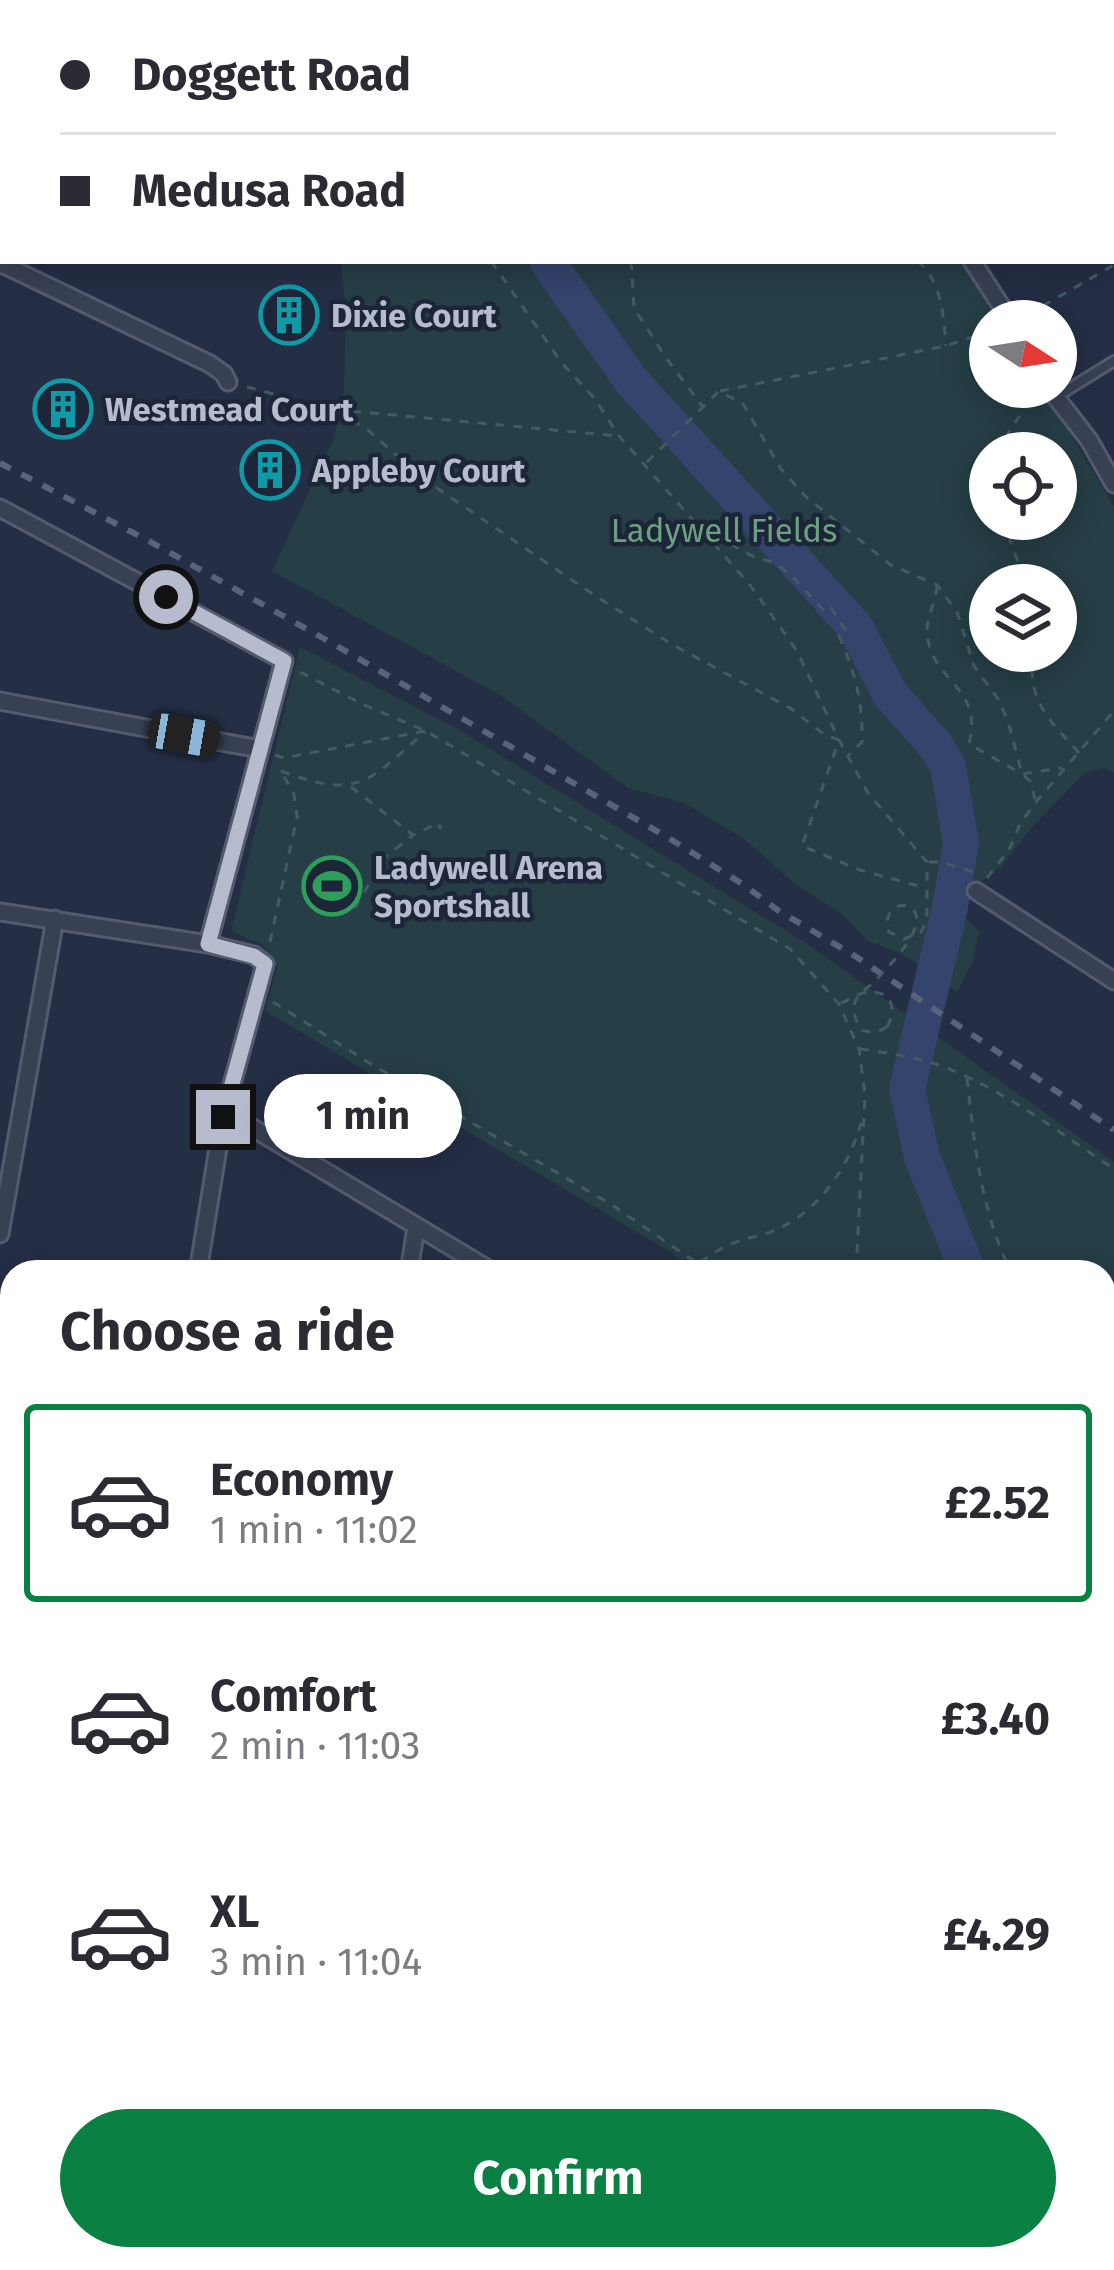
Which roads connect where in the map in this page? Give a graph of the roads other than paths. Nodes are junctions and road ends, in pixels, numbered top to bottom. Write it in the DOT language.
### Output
graph roads {
  1 [pos="2,264"];
  2 [pos="975,264"];
  3 [pos="1000,300"];
  4 [pos="1114,361"];
  5 [pos="1077,377"];
  6 [pos="228,382"];
  7 [pos="1063,408"];
  8 [pos="1114,484"];
  9 [pos="0,508"];
  10 [pos="0,701"];
  11 [pos="260,749"];
  12 [pos="981,885"];
  13 [pos="0,912"];
  14 [pos="55,919"];
  15 [pos="208,944"];
  16 [pos="1114,981"];
  17 [pos="223,1117"];
  18 [pos="416,1227"];
  19 [pos="0,1234"];
  20 [pos="201,1260"];
  21 [pos="412,1260"];
  22 [pos="472,1260"];
  1 -- 6 [label="street"];
  2 -- 3 [label="street"];
  4 -- 5 [label="lane"];
  7 -- 8 [label="street"];
  9 -- 11 [label="street"];
  10 -- 11 [label="street"];
  11 -- 15 [label="street"];
  12 -- 16 [label="street"];
  13 -- 14 [label="street"];
  14 -- 15 [label="street"];
  14 -- 19 [label="street"];
  15 -- 17 [label="street"];
  17 -- 18 [label="street"];
  17 -- 20 [label="street"];
  18 -- 21 [label="street"];
  18 -- 22 [label="street"];
}
